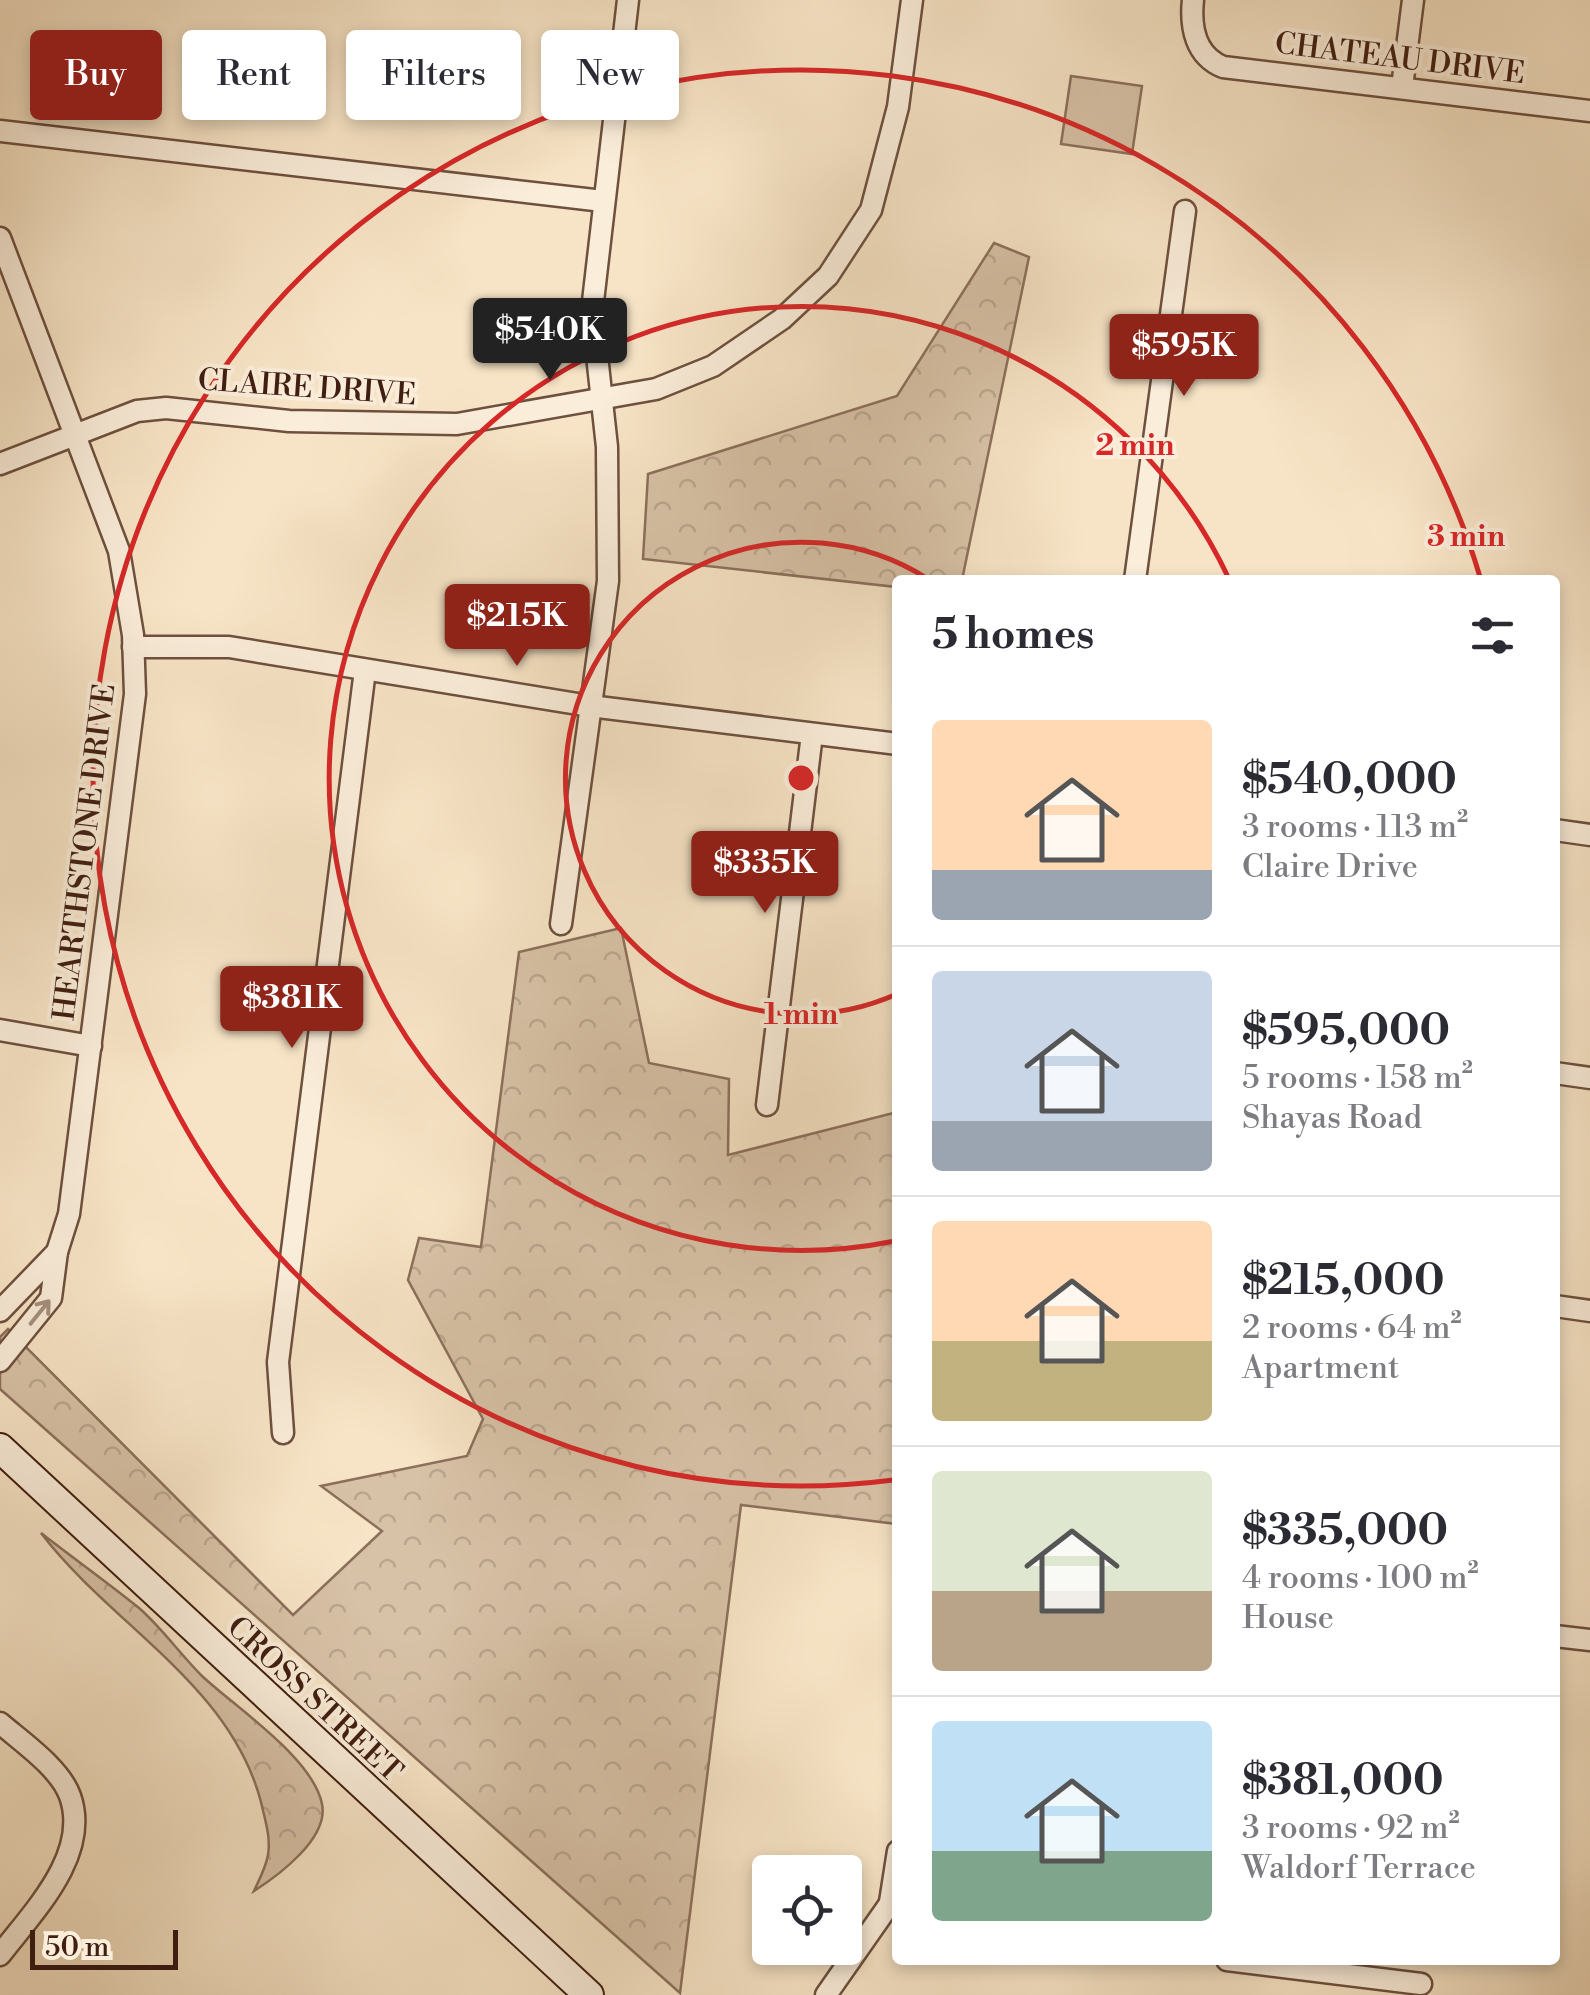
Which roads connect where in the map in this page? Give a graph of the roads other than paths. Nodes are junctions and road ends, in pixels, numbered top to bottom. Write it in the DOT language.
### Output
graph roads {
  1 [pos="628,0"];
  2 [pos="912,0"];
  3 [pos="1193,0"];
  4 [pos="1413,0"];
  5 [pos="1402,88"];
  6 [pos="1590,111"];
  7 [pos="0,131"];
  8 [pos="603,202"];
  9 [pos="1184,211"];
  10 [pos="0,238"];
  11 [pos="600,400"];
  12 [pos="74,434"];
  13 [pos="0,464"];
  14 [pos="1136,575"];
  15 [pos="134,647"];
  16 [pos="366,670"];
  17 [pos="590,706"];
  18 [pos="812,734"];
  19 [pos="892,743"];
  20 [pos="1560,831"];
  21 [pos="1590,835"];
  22 [pos="561,924"];
  23 [pos="0,1030"];
  24 [pos="92,1046"];
  25 [pos="1560,1074"];
  26 [pos="1590,1078"];
  27 [pos="767,1105"];
  28 [pos="57,1252"];
  29 [pos="1560,1307"];
  30 [pos="1590,1310"];
  31 [pos="0,1311"];
  32 [pos="0,1361"];
  33 [pos="283,1433"];
  34 [pos="0,1448"];
  35 [pos="1560,1637"];
  36 [pos="1590,1640"];
  37 [pos="0,1723"];
  38 [pos="892,1900"];
  39 [pos="0,1955"];
  40 [pos="1267,1965"];
  41 [pos="1421,1984"];
  42 [pos="588,1995"];
  43 [pos="826,1995"];
  1 -- 8 [label="street"];
  2 -- 11 [label="street, CLAIRE DRIVE"];
  3 -- 5 [label="street, CHATEAU DRIVE"];
  4 -- 5 [label="street"];
  5 -- 6 [label="street, CHATEAU DRIVE"];
  7 -- 8 [label="street"];
  8 -- 11 [label="street"];
  9 -- 14 [label="street"];
  10 -- 12 [label="street, HEARTHSTONE DRIVE"];
  11 -- 12 [label="street, CLAIRE DRIVE"];
  11 -- 17 [label="street"];
  12 -- 13 [label="street, CLAIRE DRIVE"];
  12 -- 15 [label="street, HEARTHSTONE DRIVE"];
  15 -- 16 [label="street"];
  15 -- 24 [label="street, HEARTHSTONE DRIVE"];
  16 -- 17 [label="street"];
  16 -- 33 [label="street"];
  17 -- 18 [label="street"];
  17 -- 22 [label="street"];
  18 -- 19 [label="street"];
  18 -- 27 [label="street"];
  20 -- 21 [label="street"];
  23 -- 24 [label="street"];
  24 -- 28 [label="street, HEARTHSTONE DRIVE"];
  25 -- 26 [label="street"];
  28 -- 31 [label="street, HEARTHSTONE DRIVE"];
  32 -- 28 [label="street, HEARTHSTONE DRIVE, one-way"];
  29 -- 30 [label="street"];
  34 -- 42 [label="main road, CROSS STREET"];
  35 -- 36 [label="street"];
  37 -- 39 [label="street"];
  38 -- 43 [label="street"];
  40 -- 41 [label="street"];
}
